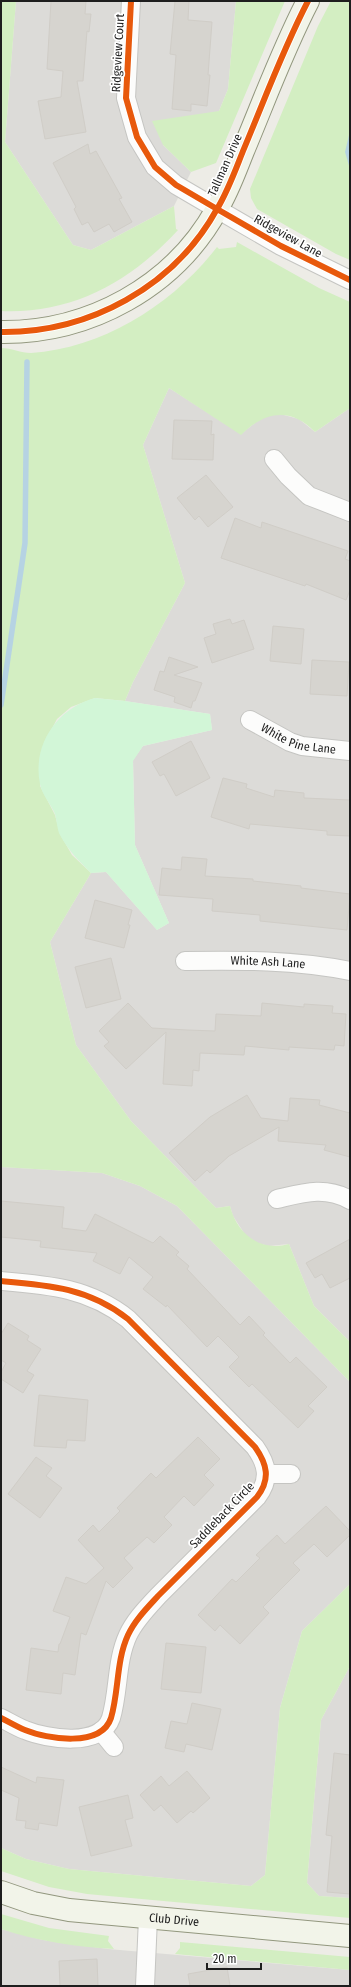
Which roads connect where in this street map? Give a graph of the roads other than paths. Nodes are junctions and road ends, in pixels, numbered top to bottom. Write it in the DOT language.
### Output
graph roads {
  1 [pos="131,1"];
  2 [pos="308,1"];
  3 [pos="217,209"];
  4 [pos="350,280"];
  5 [pos="1,332"];
  6 [pos="274,459"];
  7 [pos="350,512"];
  8 [pos="250,720"];
  9 [pos="350,751"];
  10 [pos="185,961"];
  11 [pos="350,972"];
  12 [pos="277,1199"];
  13 [pos="350,1200"];
  14 [pos="1,1281"];
  15 [pos="266,1474"];
  16 [pos="291,1474"];
  17 [pos="1,1718"];
  18 [pos="101,1731"];
  19 [pos="114,1748"];
  20 [pos="1,1892"];
  21 [pos="148,1918"];
  22 [pos="350,1936"];
  23 [pos="145,1986"];
  1 -- 3 [label="street, Ridgeview Court"];
  2 -- 3 [label="street, Tallman Drive"];
  3 -- 4 [label="street, Ridgeview Lane"];
  3 -- 5 [label="street, Tallman Drive"];
  6 -- 7 [label="street"];
  8 -- 9 [label="street, White Pine Lane"];
  10 -- 11 [label="street, White Ash Lane"];
  12 -- 13 [label="street"];
  14 -- 15 [label="street, Saddleback Circle"];
  15 -- 16 [label="street"];
  15 -- 18 [label="street, Saddleback Circle"];
  17 -- 18 [label="street"];
  18 -- 19 [label="street"];
  20 -- 21 [label="street, Club Drive"];
  21 -- 22 [label="street, Club Drive"];
  21 -- 23 [label="street"];
}
